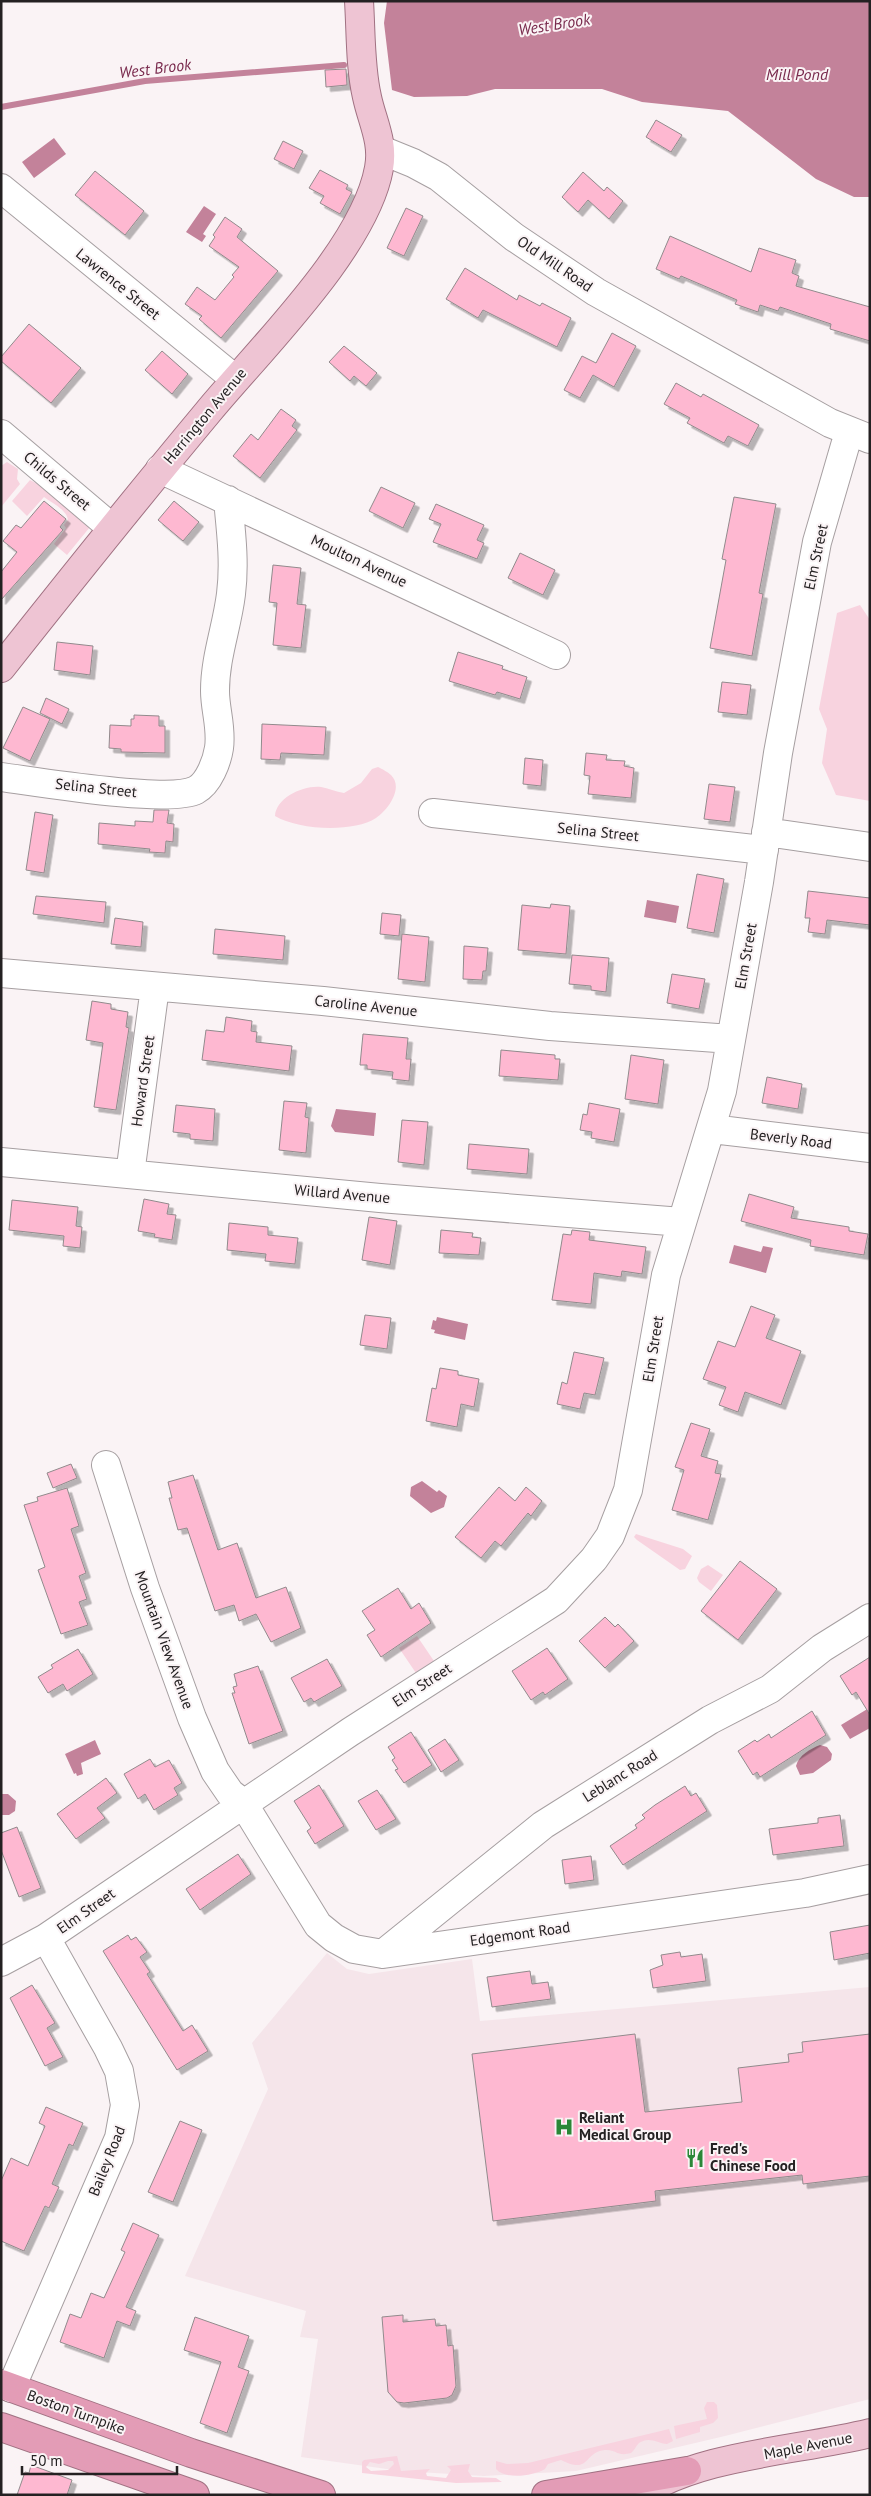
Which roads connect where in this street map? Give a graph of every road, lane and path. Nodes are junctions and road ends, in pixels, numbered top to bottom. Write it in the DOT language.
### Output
graph roads {
  1 [pos="359,1"];
  2 [pos="381,150"];
  3 [pos="1,188"];
  4 [pos="235,379"];
  5 [pos="1,434"];
  6 [pos="860,436"];
  7 [pos="160,469"];
  8 [pos="228,500"];
  9 [pos="112,528"];
  10 [pos="556,655"];
  11 [pos="1,668"];
  12 [pos="1,778"];
  13 [pos="433,813"];
  14 [pos="765,841"];
  15 [pos="870,847"];
  16 [pos="1,973"];
  17 [pos="155,987"];
  18 [pos="731,1039"];
  19 [pos="712,1129"];
  20 [pos="870,1148"];
  21 [pos="1,1162"];
  22 [pos="130,1174"];
  23 [pos="682,1222"];
  24 [pos="106,1465"];
  25 [pos="870,1618"];
  26 [pos="244,1803"];
  27 [pos="870,1879"];
  28 [pos="46,1938"];
  29 [pos="383,1954"];
  30 [pos="1,1962"];
  31 [pos="6,2386"];
  32 [pos="1,2427"];
  33 [pos="870,2433"];
  34 [pos="682,2483"];
  35 [pos="190,2494"];
  36 [pos="322,2495"];
  37 [pos="546,2495"];
  38 [pos="639,2495"];
  1 -- 2 [label="main road"];
  2 -- 4 [label="main road, Harrington Avenue"];
  2 -- 6 [label="street, Old Mill Road"];
  3 -- 4 [label="street, Lawrence Street"];
  4 -- 7 [label="main road, Harrington Avenue"];
  5 -- 9 [label="street, Childs Street"];
  6 -- 14 [label="street, Elm Street"];
  7 -- 8 [label="street, Moulton Avenue"];
  7 -- 9 [label="main road, Harrington Avenue"];
  8 -- 10 [label="street, Moulton Avenue"];
  8 -- 12 [label="street, Selina Street"];
  9 -- 11 [label="main road, Harrington Avenue"];
  13 -- 14 [label="street, Selina Street"];
  14 -- 15 [label="street, Selina Street"];
  14 -- 18 [label="street, Elm Street"];
  16 -- 17 [label="street, Caroline Avenue"];
  17 -- 18 [label="street, Caroline Avenue"];
  17 -- 22 [label="street, Howard Street"];
  18 -- 19 [label="street, Elm Street"];
  19 -- 20 [label="street, Beverly Road"];
  19 -- 23 [label="street, Elm Street"];
  21 -- 22 [label="street, Willard Avenue"];
  22 -- 23 [label="street, Willard Avenue"];
  23 -- 26 [label="street, Elm Street"];
  24 -- 26 [label="street, Mountain View Avenue"];
  25 -- 29 [label="street, Leblanc Road"];
  26 -- 28 [label="street, Elm Street"];
  26 -- 29 [label="street, Edgemont Road"];
  27 -- 29 [label="street, Edgemont Road"];
  28 -- 30 [label="street, Elm Street"];
  28 -- 31 [label="street, Bailey Road"];
  31 -- 36 [label="highway, Boston Turnpike"];
  32 -- 35 [label="highway"];
  33 -- 34 [label="main road, Maple Avenue"];
  34 -- 37 [label="highway"];
  34 -- 38 [label="main road, Maple Avenue"];
}
